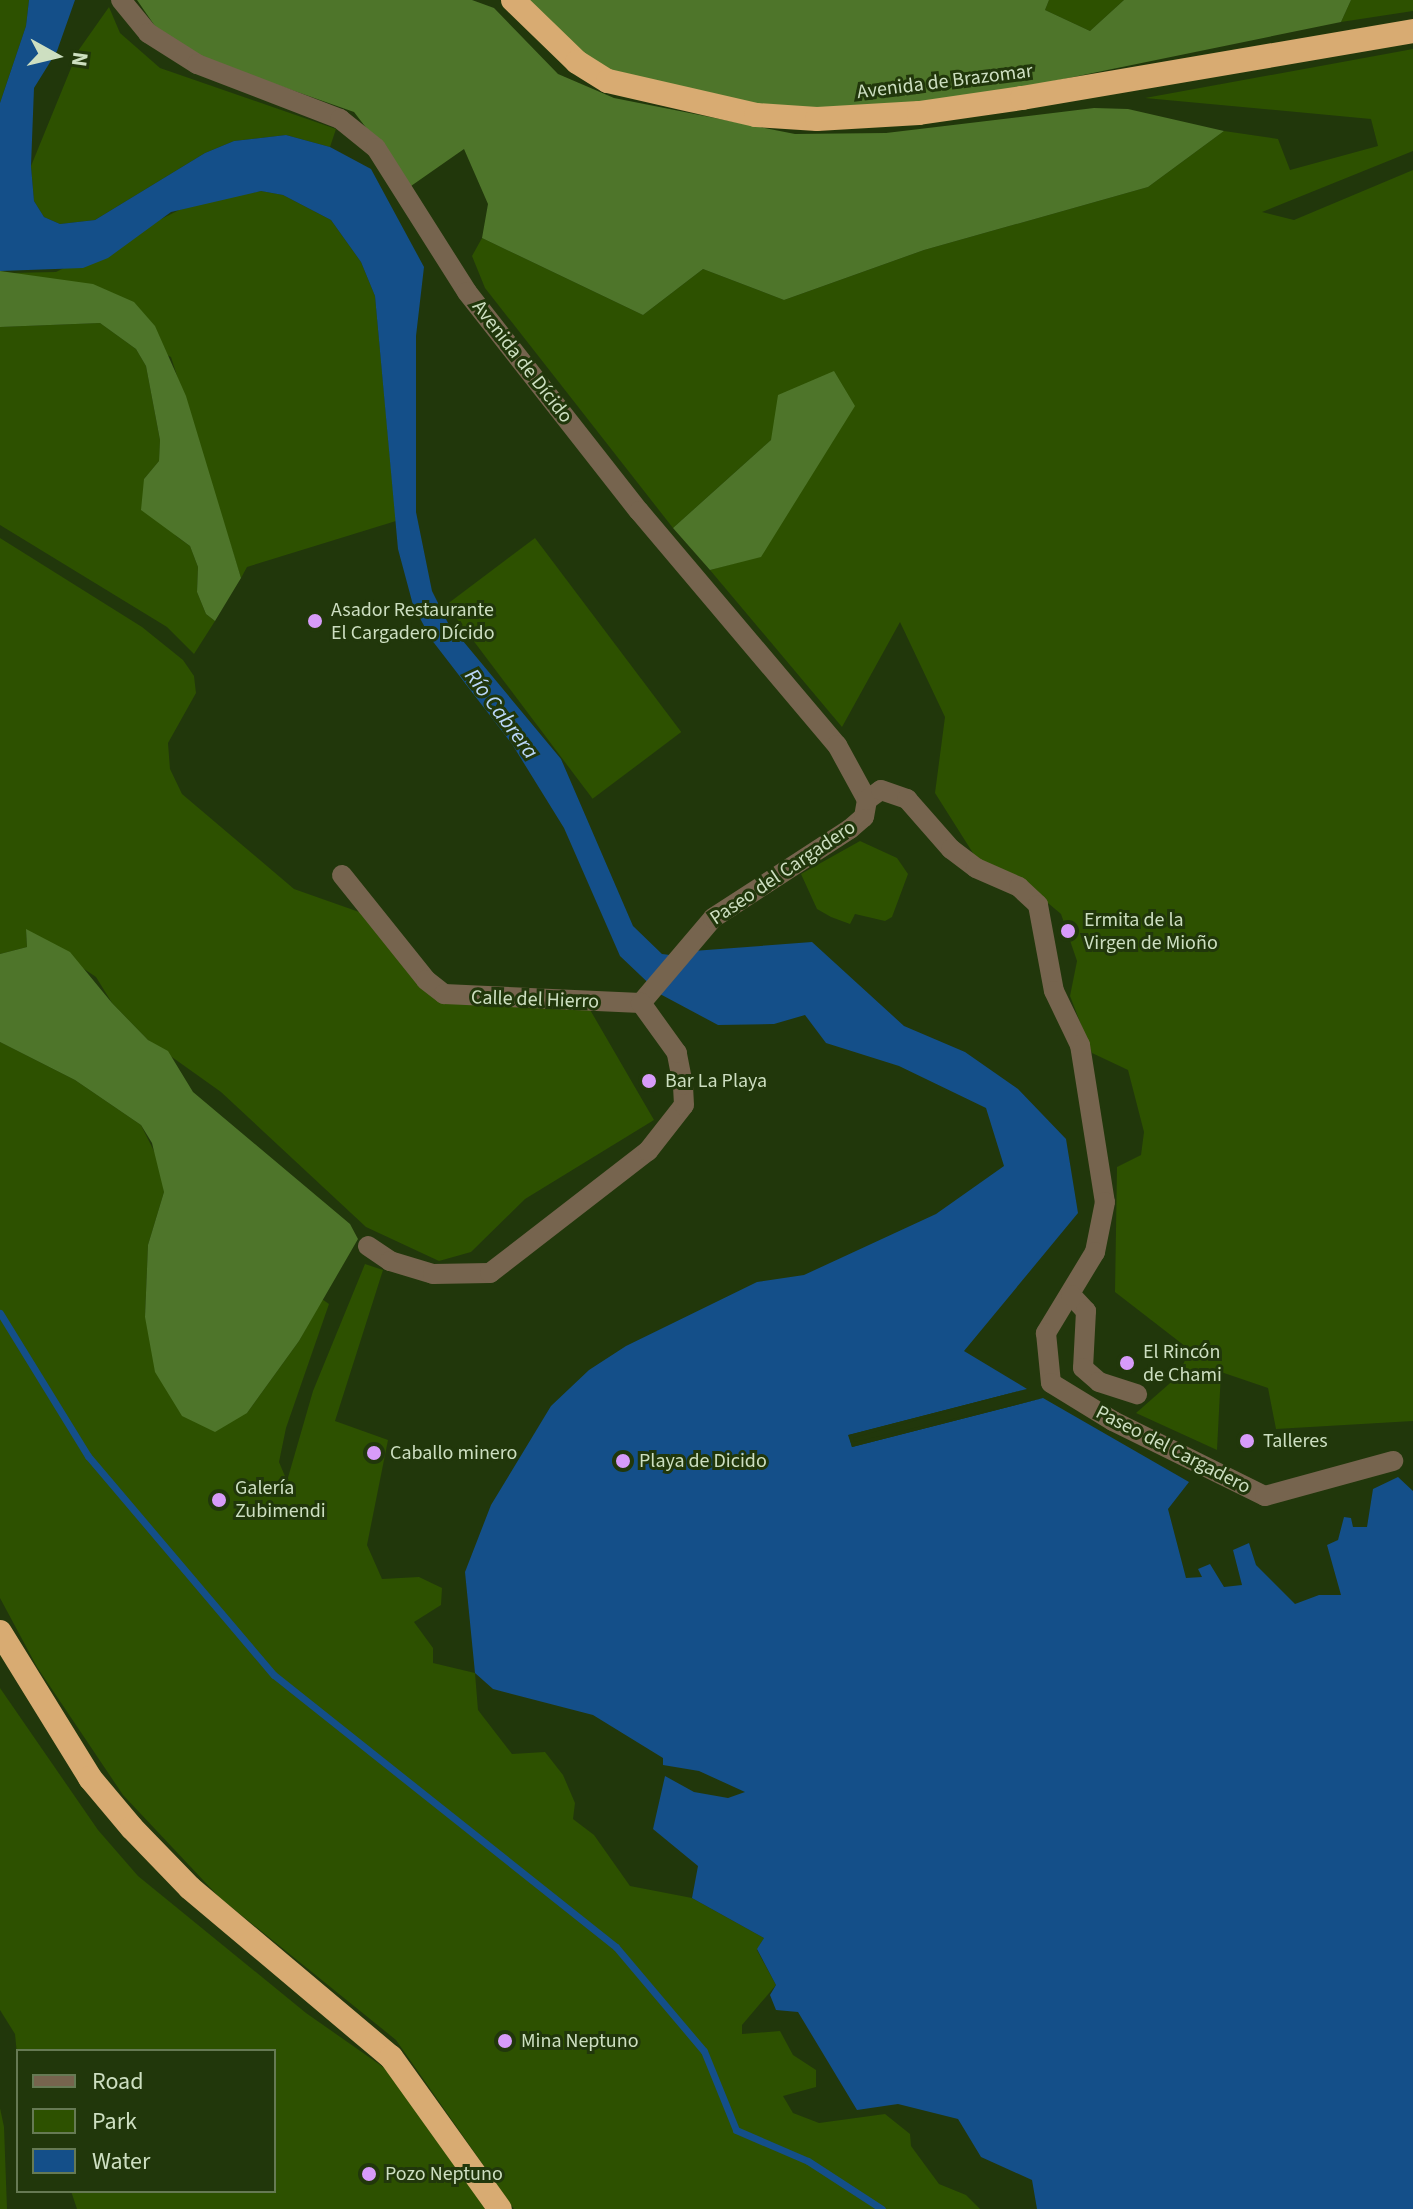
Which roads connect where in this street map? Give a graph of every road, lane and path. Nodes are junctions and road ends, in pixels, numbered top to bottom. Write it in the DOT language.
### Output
graph roads {
  1 [pos="121,0"];
  2 [pos="513,0"];
  3 [pos="1413,31"];
  4 [pos="867,800"];
  5 [pos="342,875"];
  6 [pos="641,1003"];
  7 [pos="368,1246"];
  8 [pos="1071,1295"];
  9 [pos="1137,1394"];
  10 [pos="1393,1461"];
  11 [pos="0,1632"];
  12 [pos="500,2209"];
  1 -- 4 [label="street, Avenida de Dícido"];
  2 -- 3 [label="highway, Avenida de Brazomar"];
  4 -- 6 [label="street, Paseo del Cargadero"];
  4 -- 8 [label="street, Paseo del Cargadero"];
  5 -- 6 [label="street, Calle del Hierro"];
  6 -- 7 [label="street"];
  8 -- 9 [label="street, Paseo del Cargadero"];
  8 -- 10 [label="street, Paseo del Cargadero"];
  11 -- 12 [label="highway"];
}
